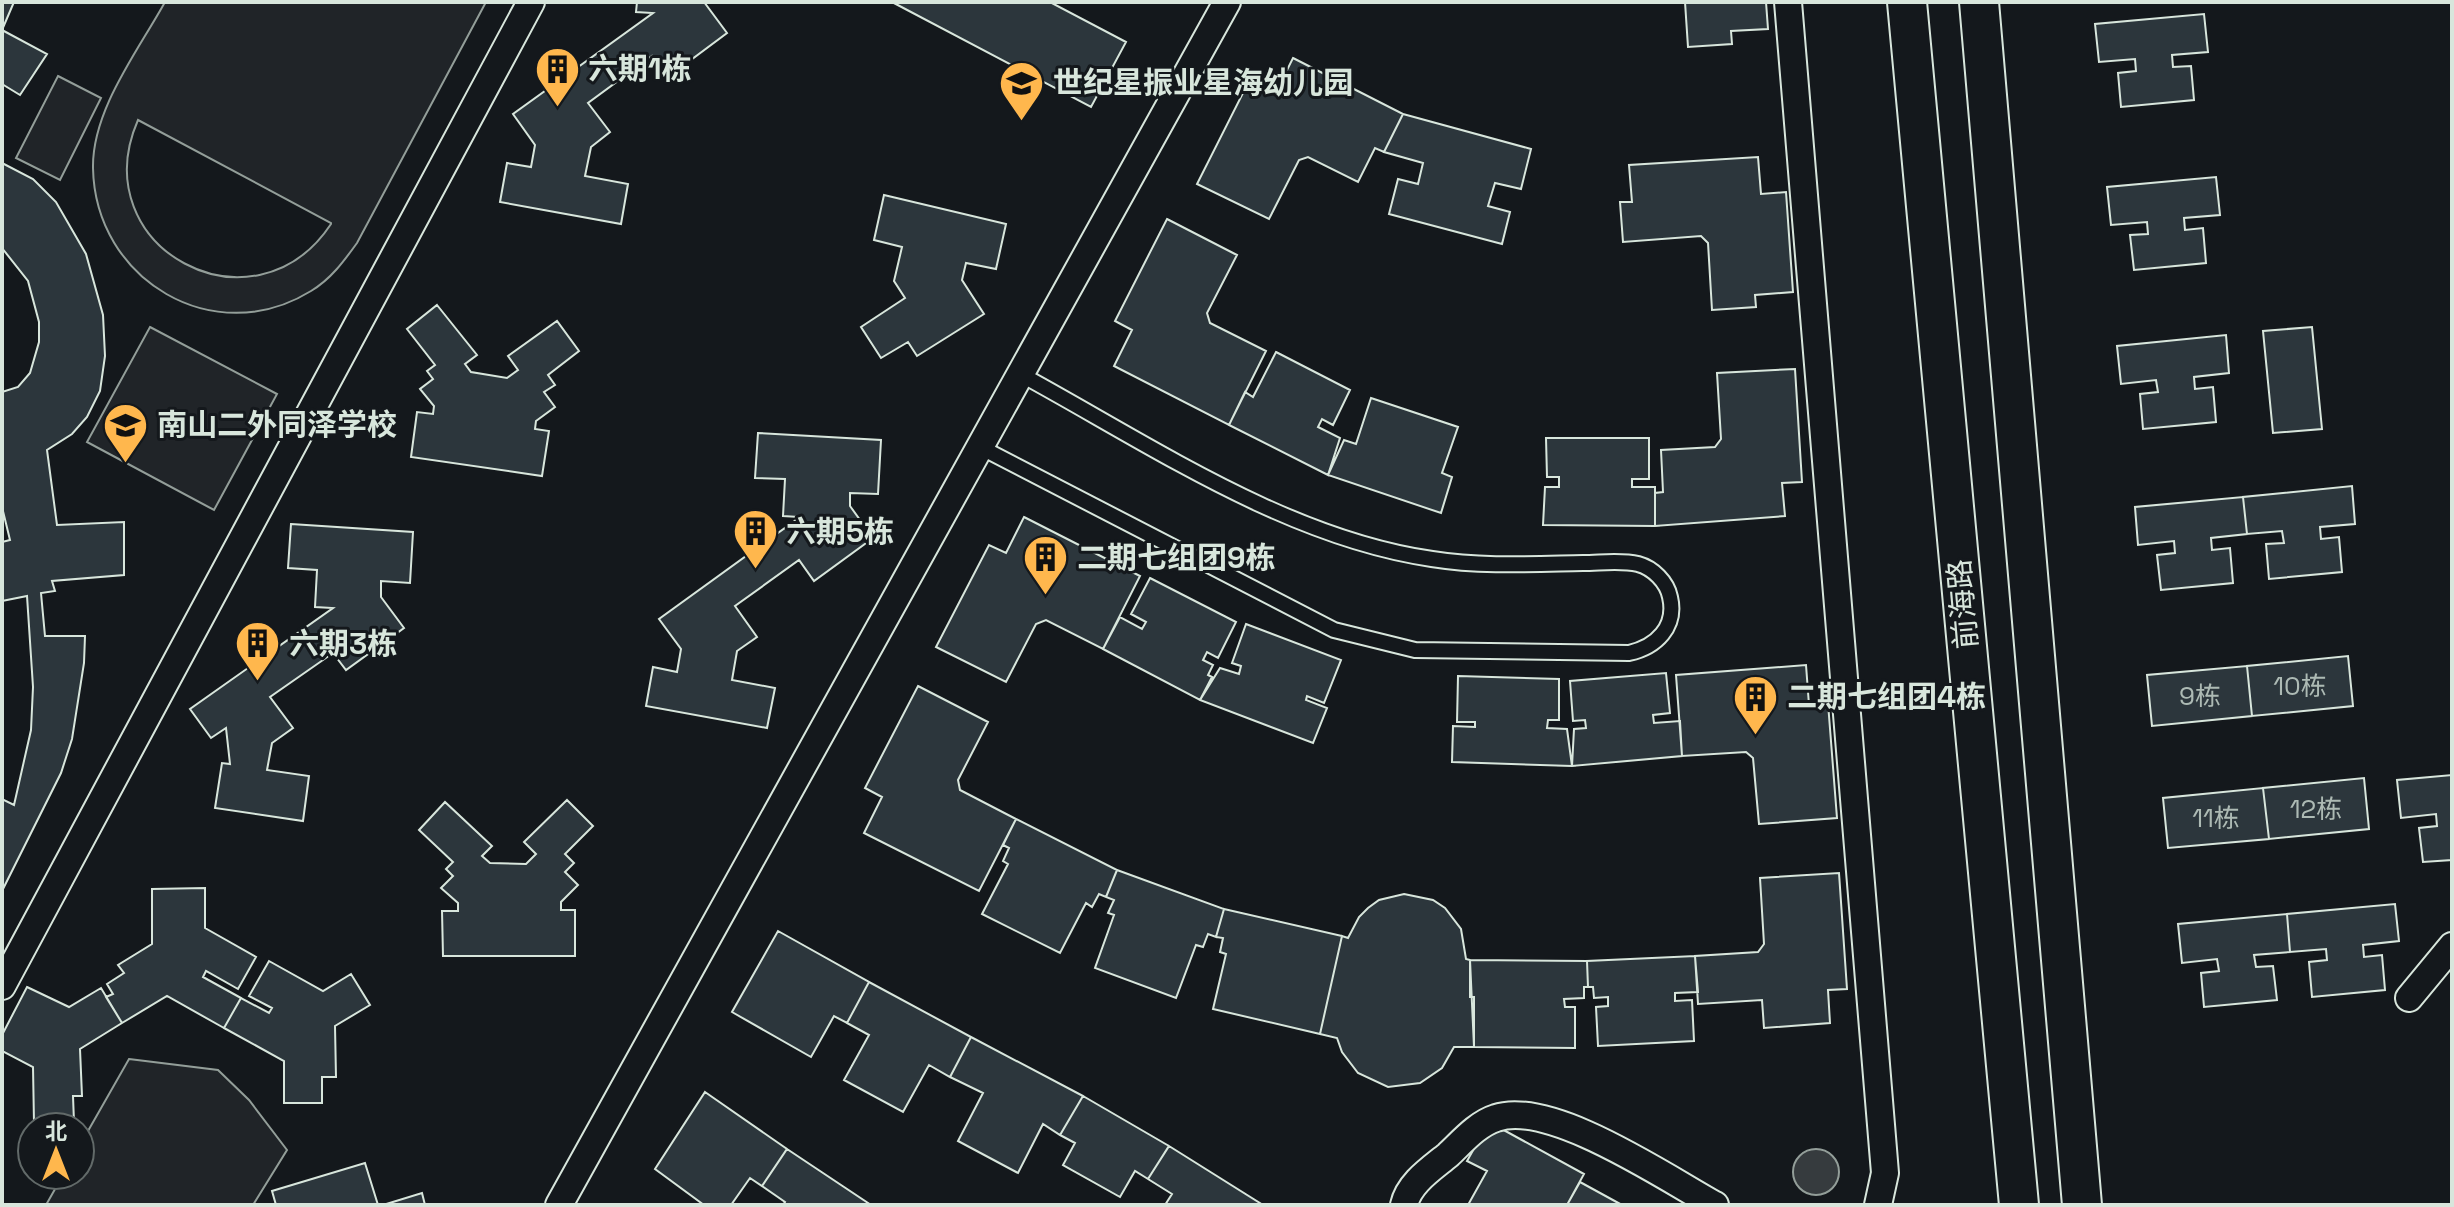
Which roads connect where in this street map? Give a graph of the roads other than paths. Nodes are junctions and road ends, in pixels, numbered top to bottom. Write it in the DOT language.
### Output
graph roads {
  1 [pos="531,2"];
  2 [pos="1227,2"];
  3 [pos="1788,2"];
  4 [pos="1907,2"];
  5 [pos="1979,2"];
  6 [pos="1020,374"];
  7 [pos="980,447"];
  8 [pos="2452,946"];
  9 [pos="2,986"];
  10 [pos="2409,998"];
  11 [pos="559,1205"];
  12 [pos="1404,1205"];
  13 [pos="1715,1205"];
  14 [pos="1878,1205"];
  15 [pos="2019,1205"];
  16 [pos="2082,1205"];
  1 -- 9 [label="street"];
  2 -- 6 [label="street"];
  3 -- 14 [label="street"];
  4 -- 15 [label="main road, 前海路"];
  5 -- 16 [label="main road"];
  6 -- 7 [label="street"];
  6 -- 7 [label="lane"];
  7 -- 11 [label="street"];
  8 -- 10 [label="street"];
  12 -- 13 [label="street"];
}
